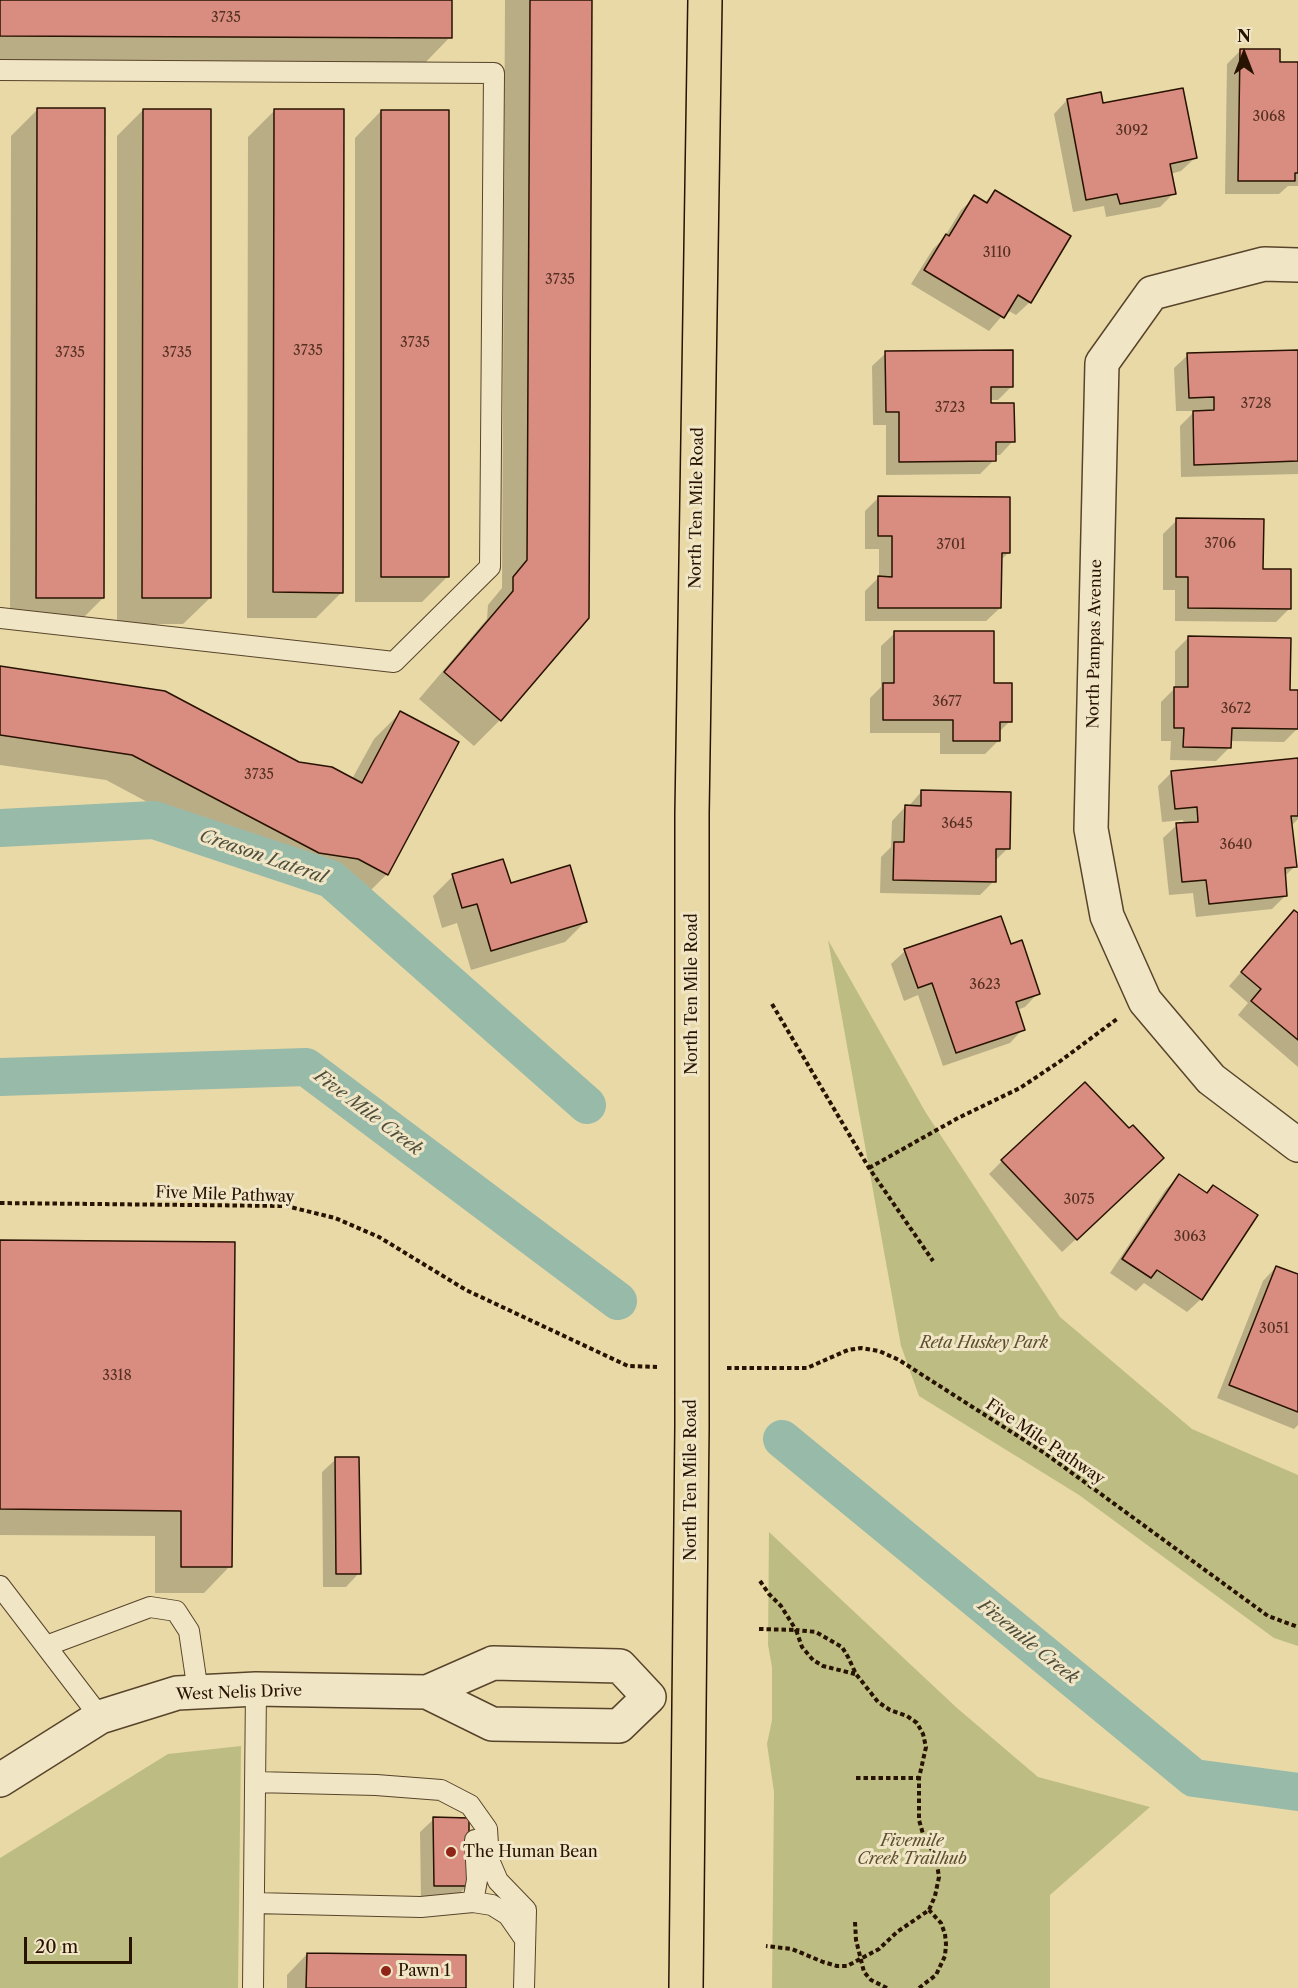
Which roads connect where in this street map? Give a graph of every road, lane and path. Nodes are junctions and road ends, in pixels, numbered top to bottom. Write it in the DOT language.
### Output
graph roads {
  1 [pos="705,0"];
  2 [pos="0,70"];
  3 [pos="1298,265"];
  4 [pos="0,618"];
  5 [pos="772,1004"];
  6 [pos="1133,1008"];
  7 [pos="1298,1145"];
  8 [pos="868,1168"];
  9 [pos="0,1203"];
  10 [pos="933,1261"];
  11 [pos="628,1366"];
  12 [pos="759,1368"];
  13 [pos="760,1581"];
  14 [pos="0,1586"];
  15 [pos="1298,1627"];
  16 [pos="759,1629"];
  17 [pos="796,1630"];
  18 [pos="46,1646"];
  19 [pos="856,1674"];
  20 [pos="256,1689"];
  21 [pos="198,1692"];
  22 [pos="427,1692"];
  23 [pos="649,1697"];
  24 [pos="689,1697"];
  25 [pos="100,1717"];
  26 [pos="856,1778"];
  27 [pos="920,1778"];
  28 [pos="0,1780"];
  29 [pos="255,1782"];
  30 [pos="470,1805"];
  31 [pos="473,1902"];
  32 [pos="254,1903"];
  33 [pos="929,1910"];
  34 [pos="855,1922"];
  35 [pos="524,1938"];
  36 [pos="766,1946"];
  37 [pos="860,1960"];
  38 [pos="253,1988"];
  39 [pos="524,1988"];
  40 [pos="686,1988"];
  41 [pos="886,1988"];
  42 [pos="919,1988"];
  1 -- 24 [label="main road, North Ten Mile Road"];
  2 -- 4 [label="lane"];
  3 -- 6 [label="street, North Pampas Avenue"];
  5 -- 8 [label="path"];
  6 -- 7 [label="street, North Pampas Avenue"];
  6 -- 8 [label="path"];
  8 -- 10 [label="path"];
  9 -- 11 [label="path, Five Mile Pathway"];
  12 -- 15 [label="path, Five Mile Pathway"];
  13 -- 17 [label="path"];
  14 -- 18 [label="lane"];
  16 -- 17 [label="path"];
  17 -- 19 [label="path"];
  17 -- 19 [label="path"];
  18 -- 21 [label="lane"];
  18 -- 25 [label="lane"];
  19 -- 27 [label="path"];
  20 -- 21 [label="street, West Nelis Drive"];
  20 -- 22 [label="street, West Nelis Drive"];
  20 -- 29 [label="lane"];
  21 -- 25 [label="street, West Nelis Drive"];
  22 -- 23 [label="street, West Nelis Drive"];
  22 -- 23 [label="street, West Nelis Drive"];
  23 -- 24 [label="street"];
  24 -- 40 [label="main road, North Ten Mile Road"];
  25 -- 28 [label="street, West Nelis Drive"];
  26 -- 27 [label="path"];
  27 -- 33 [label="path"];
  29 -- 30 [label="lane"];
  29 -- 32 [label="lane"];
  30 -- 31 [label="lane"];
  30 -- 35 [label="lane"];
  31 -- 32 [label="lane"];
  31 -- 35 [label="lane"];
  32 -- 38 [label="lane"];
  33 -- 37 [label="path"];
  33 -- 42 [label="path"];
  34 -- 37 [label="path"];
  35 -- 39 [label="lane"];
  36 -- 37 [label="path"];
  37 -- 41 [label="path"];
}
